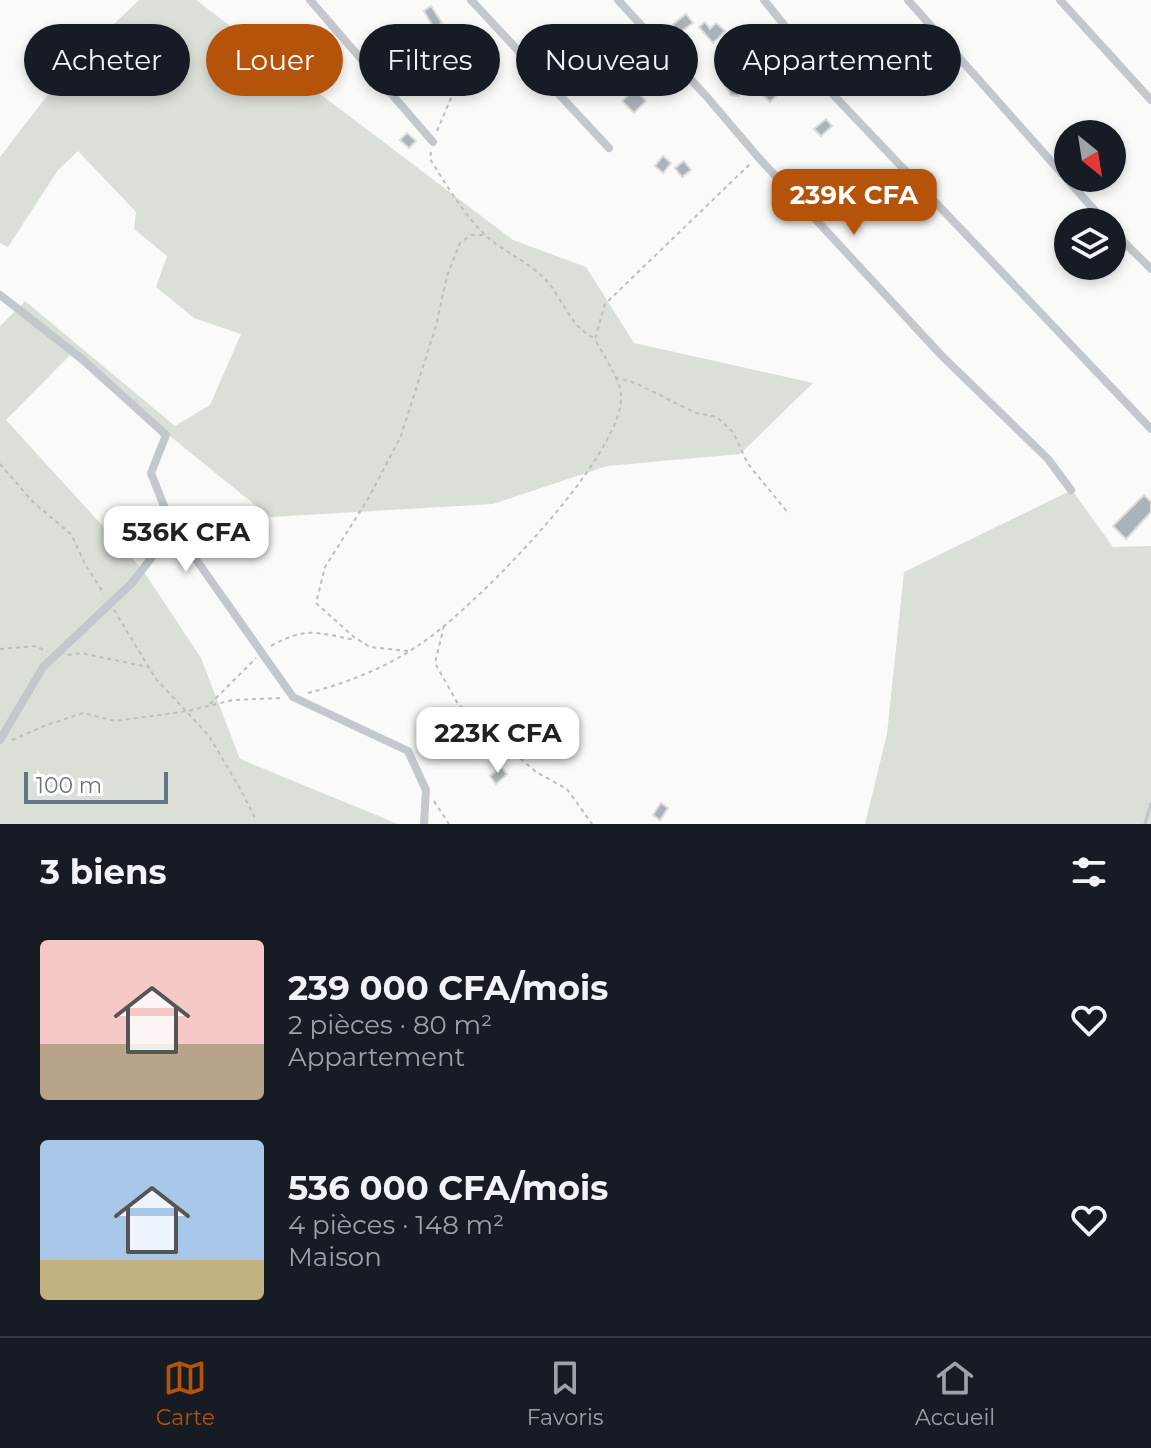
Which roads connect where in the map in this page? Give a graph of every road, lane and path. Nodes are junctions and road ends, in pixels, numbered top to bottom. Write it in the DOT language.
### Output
graph roads {
  1 [pos="310,0"];
  2 [pos="471,0"];
  3 [pos="618,0"];
  4 [pos="764,0"];
  5 [pos="908,0"];
  6 [pos="1060,0"];
  7 [pos="452,96"];
  8 [pos="1151,100"];
  9 [pos="433,142"];
  10 [pos="609,148"];
  11 [pos="758,157"];
  12 [pos="1093,208"];
  13 [pos="485,235"];
  14 [pos="1126,244"];
  15 [pos="1151,269"];
  16 [pos="0,295"];
  17 [pos="595,339"];
  18 [pos="614,377"];
  19 [pos="1151,429"];
  20 [pos="0,464"];
  21 [pos="1071,490"];
  22 [pos="789,514"];
  23 [pos="171,524"];
  24 [pos="111,604"];
  25 [pos="445,625"];
  26 [pos="361,641"];
  27 [pos="0,649"];
  28 [pos="409,651"];
  29 [pos="261,652"];
  30 [pos="54,656"];
  31 [pos="149,667"];
  32 [pos="293,697"];
  33 [pos="207,706"];
  34 [pos="188,711"];
  35 [pos="0,740"];
  36 [pos="11,740"];
  37 [pos="426,790"];
  38 [pos="256,820"];
  39 [pos="424,824"];
  40 [pos="449,824"];
  41 [pos="592,824"];
  1 -- 9 [label="street"];
  2 -- 10 [label="street"];
  3 -- 11 [label="street"];
  4 -- 19 [label="street"];
  5 -- 12 [label="street"];
  6 -- 8 [label="street"];
  7 -- 9 [label="path"];
  9 -- 13 [label="path"];
  11 -- 17 [label="path"];
  11 -- 21 [label="street"];
  13 -- 17 [label="path"];
  13 -- 26 [label="path"];
  14 -- 15 [label="street"];
  16 -- 23 [label="street"];
  17 -- 18 [label="path"];
  18 -- 22 [label="path"];
  18 -- 25 [label="path"];
  20 -- 24 [label="path"];
  23 -- 24 [label="street"];
  23 -- 29 [label="street"];
  24 -- 30 [label="street"];
  24 -- 31 [label="path"];
  25 -- 28 [label="path"];
  25 -- 41 [label="path"];
  26 -- 28 [label="path"];
  26 -- 29 [label="path"];
  27 -- 30 [label="path"];
  28 -- 32 [label="path"];
  29 -- 32 [label="street"];
  29 -- 33 [label="path"];
  30 -- 31 [label="path"];
  30 -- 35 [label="street"];
  31 -- 34 [label="path"];
  32 -- 33 [label="path"];
  32 -- 37 [label="street"];
  33 -- 34 [label="path"];
  34 -- 36 [label="path"];
  34 -- 38 [label="path"];
  37 -- 39 [label="street"];
  37 -- 40 [label="path"];
}
